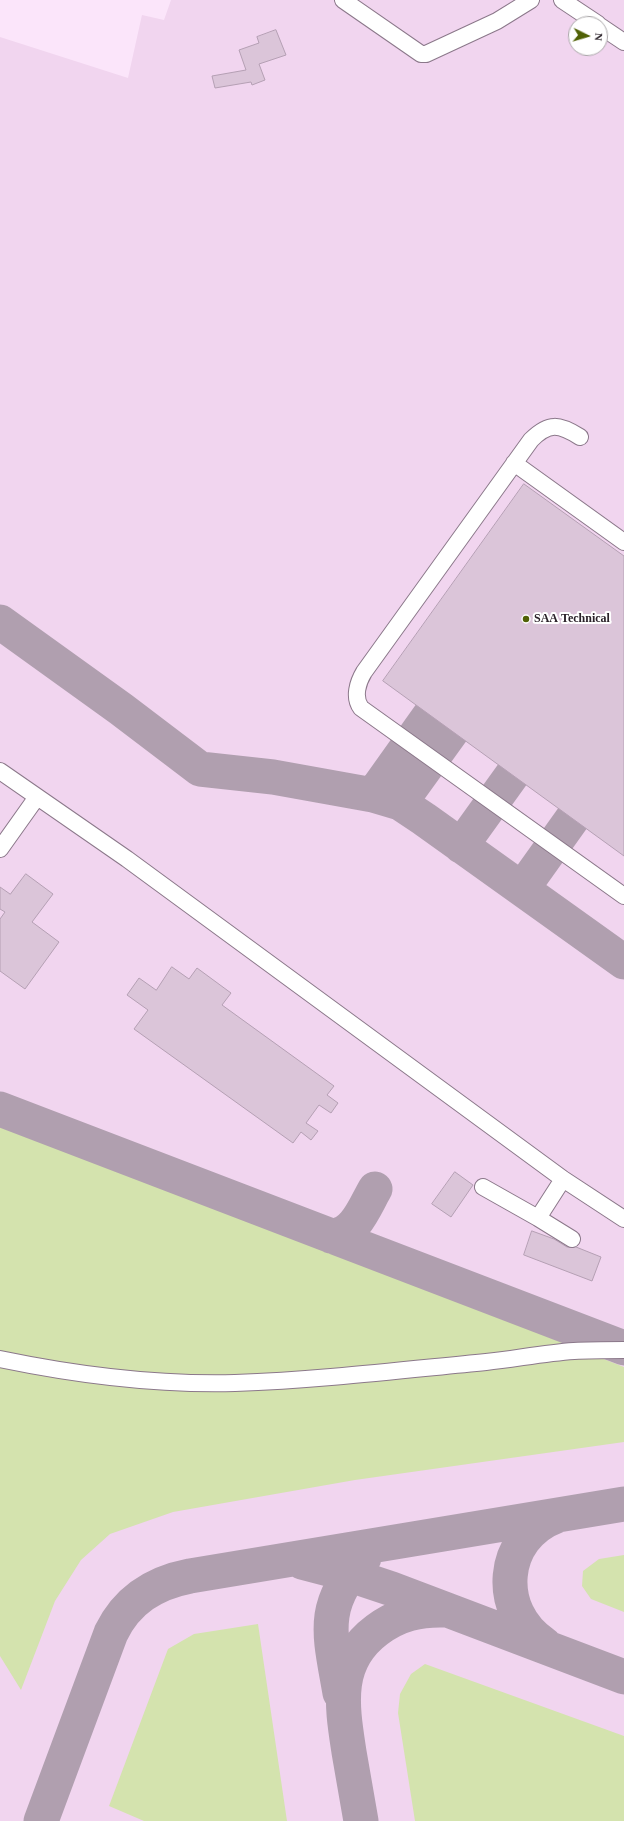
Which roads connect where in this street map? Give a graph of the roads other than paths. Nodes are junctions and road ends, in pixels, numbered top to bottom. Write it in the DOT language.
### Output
graph roads {
  1 [pos="343,0"];
  2 [pos="531,0"];
  3 [pos="562,0"];
  4 [pos="586,16"];
  5 [pos="608,31"];
  6 [pos="624,42"];
  7 [pos="580,437"];
  8 [pos="514,463"];
  9 [pos="624,542"];
  10 [pos="0,772"];
  11 [pos="37,797"];
  12 [pos="0,849"];
  13 [pos="624,896"];
  14 [pos="563,1179"];
  15 [pos="483,1187"];
  16 [pos="538,1218"];
  17 [pos="624,1219"];
  18 [pos="572,1239"];
  19 [pos="624,1350"];
  20 [pos="0,1359"];
  1 -- 2 [label="lane"];
  3 -- 4 [label="lane"];
  5 -- 6 [label="lane"];
  7 -- 8 [label="lane"];
  8 -- 9 [label="lane"];
  8 -- 13 [label="lane"];
  10 -- 11 [label="lane"];
  11 -- 12 [label="lane"];
  11 -- 14 [label="lane"];
  14 -- 16 [label="lane"];
  14 -- 17 [label="lane"];
  15 -- 16 [label="lane"];
  16 -- 18 [label="lane"];
  19 -- 20 [label="lane"];
}
